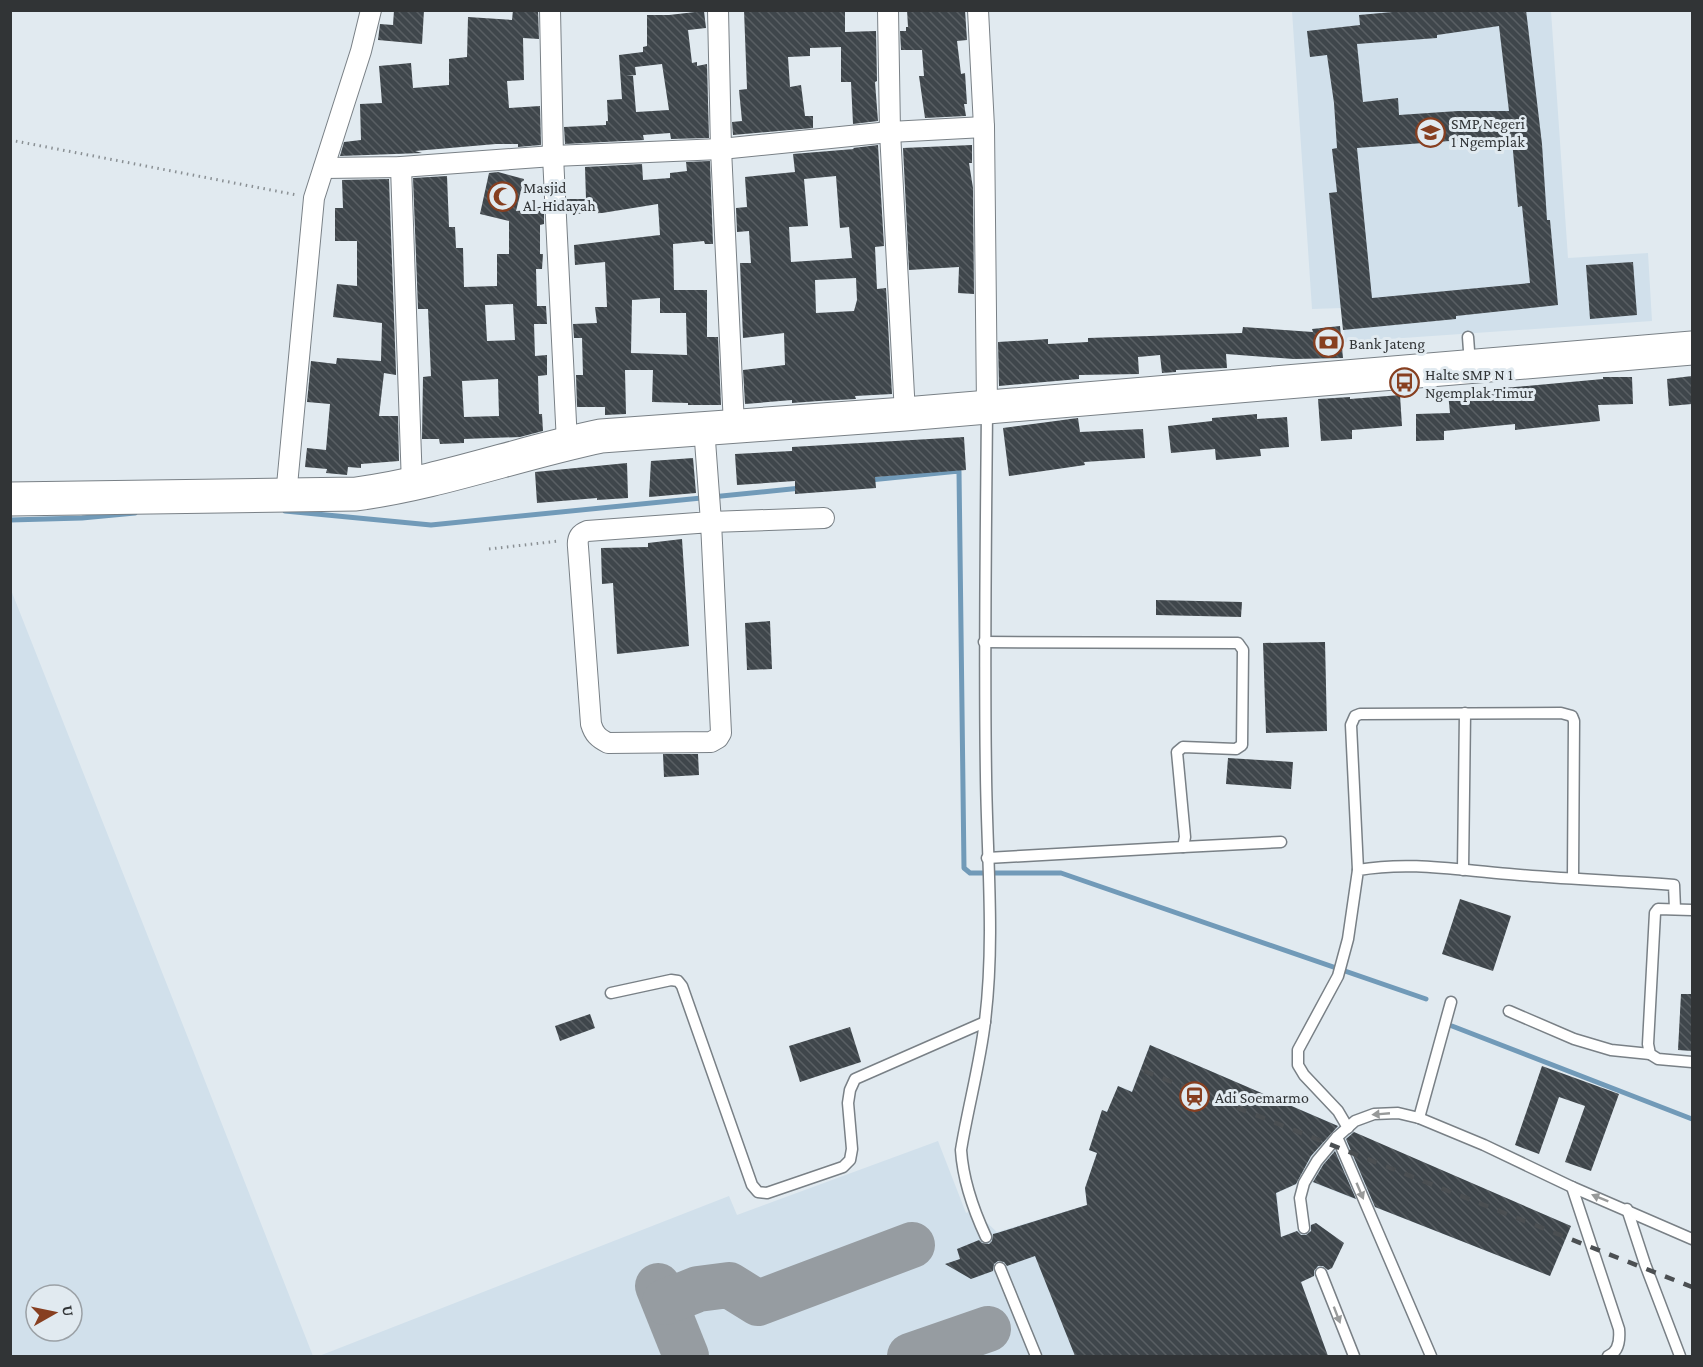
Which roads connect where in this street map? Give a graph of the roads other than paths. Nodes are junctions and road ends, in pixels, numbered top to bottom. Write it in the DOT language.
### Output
graph roads {
  1 [pos="371,10"];
  2 [pos="550,10"];
  3 [pos="718,10"];
  4 [pos="888,10"];
  5 [pos="978,10"];
  6 [pos="984,127"];
  7 [pos="890,132"];
  8 [pos="721,149"];
  9 [pos="553,156"];
  10 [pos="401,167"];
  11 [pos="324,168"];
  12 [pos="1692,348"];
  13 [pos="987,406"];
  14 [pos="905,414"];
  15 [pos="719,427"];
  16 [pos="567,443"];
  17 [pos="412,484"];
  18 [pos="286,496"];
  19 [pos="10,499"];
  20 [pos="824,518"];
  21 [pos="711,521"];
  22 [pos="984,642"];
  23 [pos="1465,713"];
  24 [pos="1281,842"];
  25 [pos="1183,847"];
  26 [pos="987,858"];
  27 [pos="1358,870"];
  28 [pos="1463,870"];
  29 [pos="1572,877"];
  30 [pos="1675,909"];
  31 [pos="1692,910"];
  32 [pos="611,993"];
  33 [pos="1451,1002"];
  34 [pos="1509,1011"];
  35 [pos="985,1022"];
  36 [pos="1650,1054"];
  37 [pos="1692,1062"];
  38 [pos="1419,1118"];
  39 [pos="1348,1128"];
  40 [pos="1337,1137"];
  41 [pos="1572,1187"];
  42 [pos="1627,1209"];
  43 [pos="1304,1228"];
  44 [pos="986,1237"];
  45 [pos="1692,1239"];
  46 [pos="1000,1268"];
  47 [pos="1321,1273"];
  48 [pos="1036,1356"];
  49 [pos="1354,1356"];
  50 [pos="1431,1356"];
  51 [pos="1608,1356"];
  52 [pos="1680,1356"];
  1 -- 11 [label="street"];
  2 -- 9 [label="street"];
  3 -- 8 [label="street"];
  4 -- 7 [label="street"];
  5 -- 6 [label="street"];
  6 -- 7 [label="street"];
  6 -- 13 [label="street"];
  7 -- 8 [label="street"];
  7 -- 14 [label="street"];
  8 -- 9 [label="street"];
  8 -- 15 [label="street"];
  9 -- 10 [label="street"];
  9 -- 16 [label="street"];
  10 -- 11 [label="street"];
  10 -- 17 [label="street"];
  11 -- 18 [label="street"];
  12 -- 13 [label="highway"];
  13 -- 14 [label="highway"];
  13 -- 22 [label="lane"];
  14 -- 15 [label="highway"];
  15 -- 16 [label="highway"];
  15 -- 21 [label="street"];
  16 -- 17 [label="highway"];
  17 -- 18 [label="highway"];
  18 -- 19 [label="highway"];
  20 -- 21 [label="street"];
  21 -- 21 [label="street"];
  22 -- 25 [label="lane"];
  22 -- 26 [label="lane"];
  23 -- 27 [label="lane"];
  23 -- 28 [label="lane"];
  23 -- 29 [label="lane"];
  24 -- 25 [label="lane"];
  25 -- 26 [label="lane"];
  26 -- 35 [label="lane"];
  27 -- 28 [label="lane"];
  27 -- 39 [label="lane"];
  28 -- 29 [label="lane"];
  29 -- 30 [label="lane"];
  30 -- 31 [label="lane"];
  30 -- 36 [label="lane"];
  32 -- 35 [label="lane"];
  33 -- 38 [label="lane"];
  34 -- 36 [label="lane"];
  35 -- 44 [label="lane"];
  36 -- 37 [label="lane"];
  38 -- 39 [label="lane, one-way"];
  38 -- 41 [label="lane"];
  39 -- 40 [label="lane"];
  40 -- 43 [label="lane"];
  40 -- 50 [label="lane, one-way"];
  42 -- 41 [label="lane, one-way"];
  41 -- 51 [label="lane"];
  42 -- 45 [label="lane"];
  42 -- 52 [label="lane"];
  46 -- 48 [label="lane"];
  47 -- 49 [label="lane, one-way"];
}
